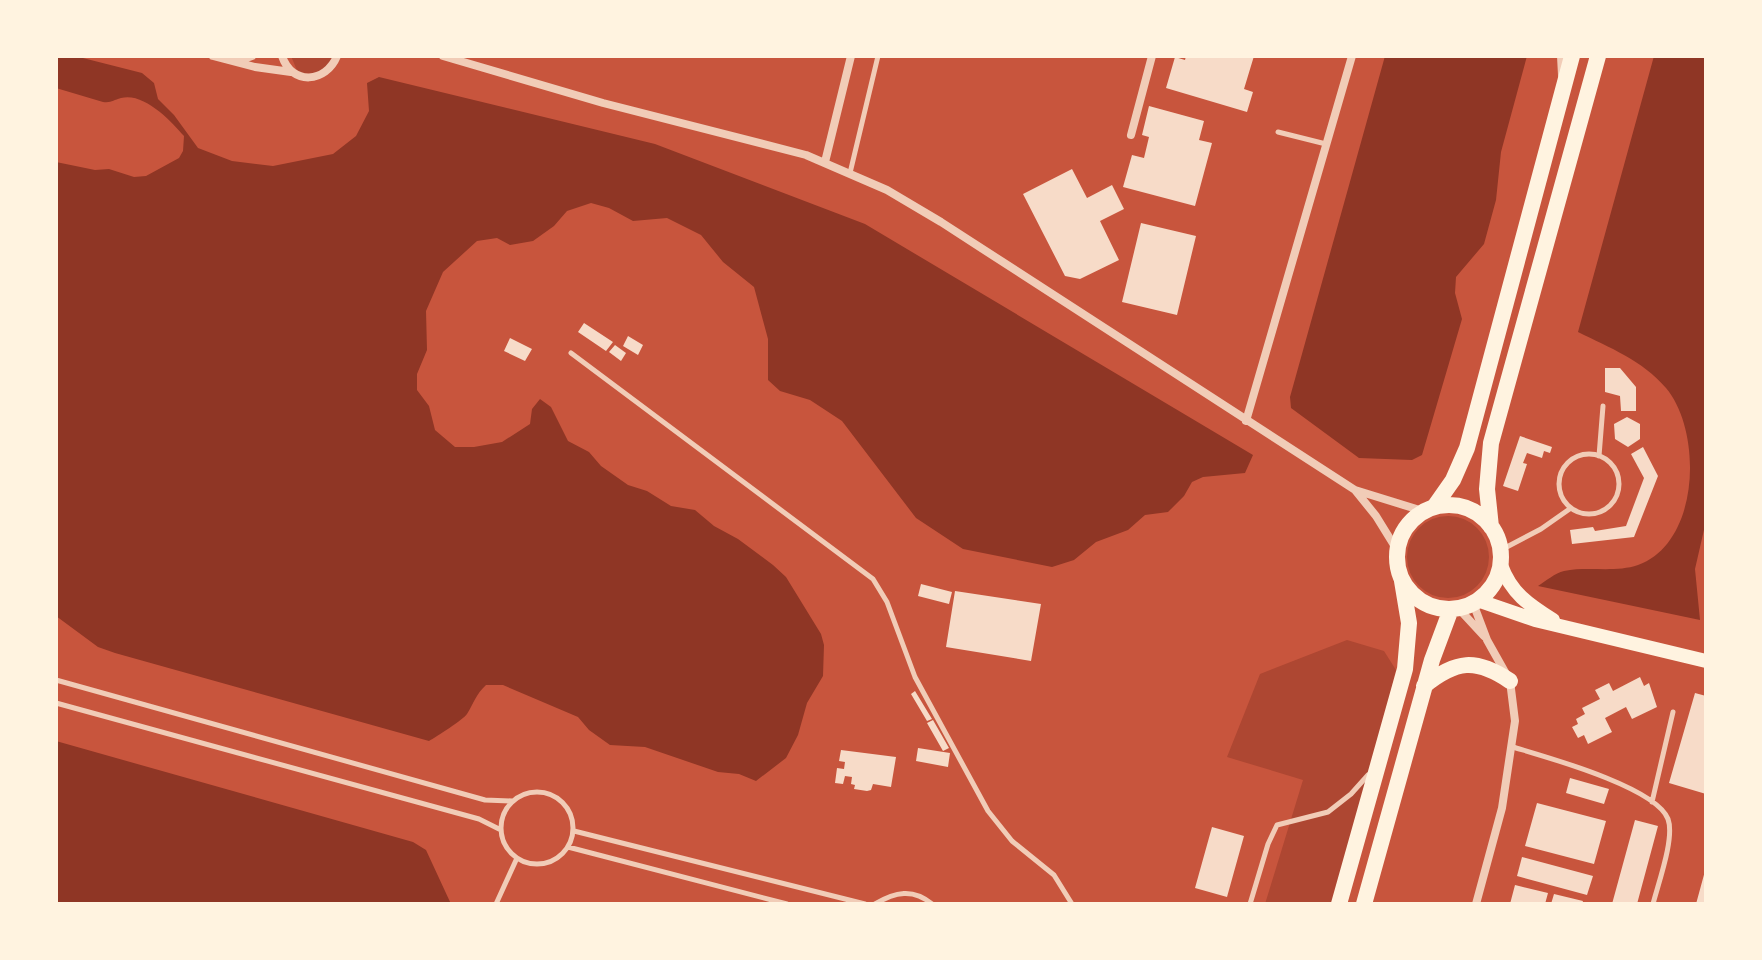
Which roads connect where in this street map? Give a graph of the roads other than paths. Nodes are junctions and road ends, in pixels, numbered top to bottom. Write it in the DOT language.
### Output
graph roads {
  1 [pos="213,56"];
  2 [pos="252,56"];
  3 [pos="282,56"];
  4 [pos="338,56"];
  5 [pos="443,56"];
  6 [pos="851,56"];
  7 [pos="878,56"];
  8 [pos="1152,56"];
  9 [pos="1352,56"];
  10 [pos="1561,56"];
  11 [pos="1572,56"];
  12 [pos="1598,56"];
  13 [pos="237,62"];
  14 [pos="291,72"];
  15 [pos="1563,87"];
  16 [pos="1278,132"];
  17 [pos="1131,135"];
  18 [pos="1326,144"];
  19 [pos="825,162"];
  20 [pos="850,173"];
  21 [pos="571,353"];
  22 [pos="1603,406"];
  23 [pos="1246,421"];
  24 [pos="1599,456"];
  25 [pos="1355,490"];
  26 [pos="1571,508"];
  27 [pos="1428,509"];
  28 [pos="1491,527"];
  29 [pos="1397,550"];
  30 [pos="1501,557"];
  31 [pos="1402,581"];
  32 [pos="1465,605"];
  33 [pos="1563,627"];
  34 [pos="1487,640"];
  35 [pos="1706,661"];
  36 [pos="56,680"];
  37 [pos="1510,681"];
  38 [pos="1424,686"];
  39 [pos="56,703"];
  40 [pos="1673,712"];
  41 [pos="1513,747"];
  42 [pos="1375,769"];
  43 [pos="512,801"];
  44 [pos="1652,802"];
  45 [pos="501,830"];
  46 [pos="574,831"];
  47 [pos="568,847"];
  48 [pos="517,858"];
  49 [pos="496,904"];
  50 [pos="787,904"];
  51 [pos="865,904"];
  52 [pos="875,904"];
  53 [pos="932,904"];
  54 [pos="1072,904"];
  55 [pos="1250,904"];
  56 [pos="1339,904"];
  57 [pos="1364,904"];
  58 [pos="1476,904"];
  59 [pos="1653,904"];
  1 -- 13 [label="street"];
  2 -- 13 [label="street"];
  3 -- 14 [label="street"];
  4 -- 14 [label="street"];
  5 -- 19 [label="street"];
  6 -- 19 [label="street"];
  7 -- 20 [label="lane"];
  8 -- 17 [label="street"];
  9 -- 18 [label="street"];
  10 -- 15 [label="street"];
  11 -- 15 [label="main road"];
  12 -- 28 [label="main road"];
  13 -- 14 [label="street"];
  15 -- 27 [label="main road"];
  16 -- 18 [label="lane"];
  18 -- 23 [label="street"];
  19 -- 20 [label="street"];
  20 -- 23 [label="street"];
  21 -- 54 [label="lane"];
  22 -- 24 [label="lane"];
  23 -- 25 [label="street"];
  24 -- 26 [label="lane"];
  24 -- 26 [label="lane"];
  25 -- 27 [label="street"];
  25 -- 29 [label="street"];
  26 -- 30 [label="lane"];
  27 -- 28 [label="main road"];
  27 -- 29 [label="main road"];
  28 -- 30 [label="main road"];
  29 -- 31 [label="main road"];
  30 -- 32 [label="main road"];
  30 -- 33 [label="main road"];
  31 -- 32 [label="main road"];
  31 -- 42 [label="main road"];
  32 -- 33 [label="main road"];
  32 -- 34 [label="street"];
  32 -- 34 [label="street"];
  32 -- 38 [label="main road"];
  33 -- 35 [label="main road"];
  34 -- 37 [label="street"];
  36 -- 43 [label="lane"];
  37 -- 38 [label="main road"];
  37 -- 41 [label="street"];
  38 -- 57 [label="main road"];
  39 -- 45 [label="lane"];
  40 -- 44 [label="lane"];
  41 -- 44 [label="lane"];
  41 -- 58 [label="street"];
  42 -- 55 [label="lane"];
  42 -- 56 [label="main road"];
  43 -- 45 [label="lane"];
  43 -- 46 [label="lane"];
  44 -- 59 [label="lane"];
  45 -- 48 [label="lane"];
  46 -- 47 [label="lane"];
  46 -- 51 [label="lane"];
  47 -- 48 [label="lane"];
  47 -- 50 [label="lane"];
  48 -- 49 [label="lane"];
  52 -- 53 [label="lane"];
}
